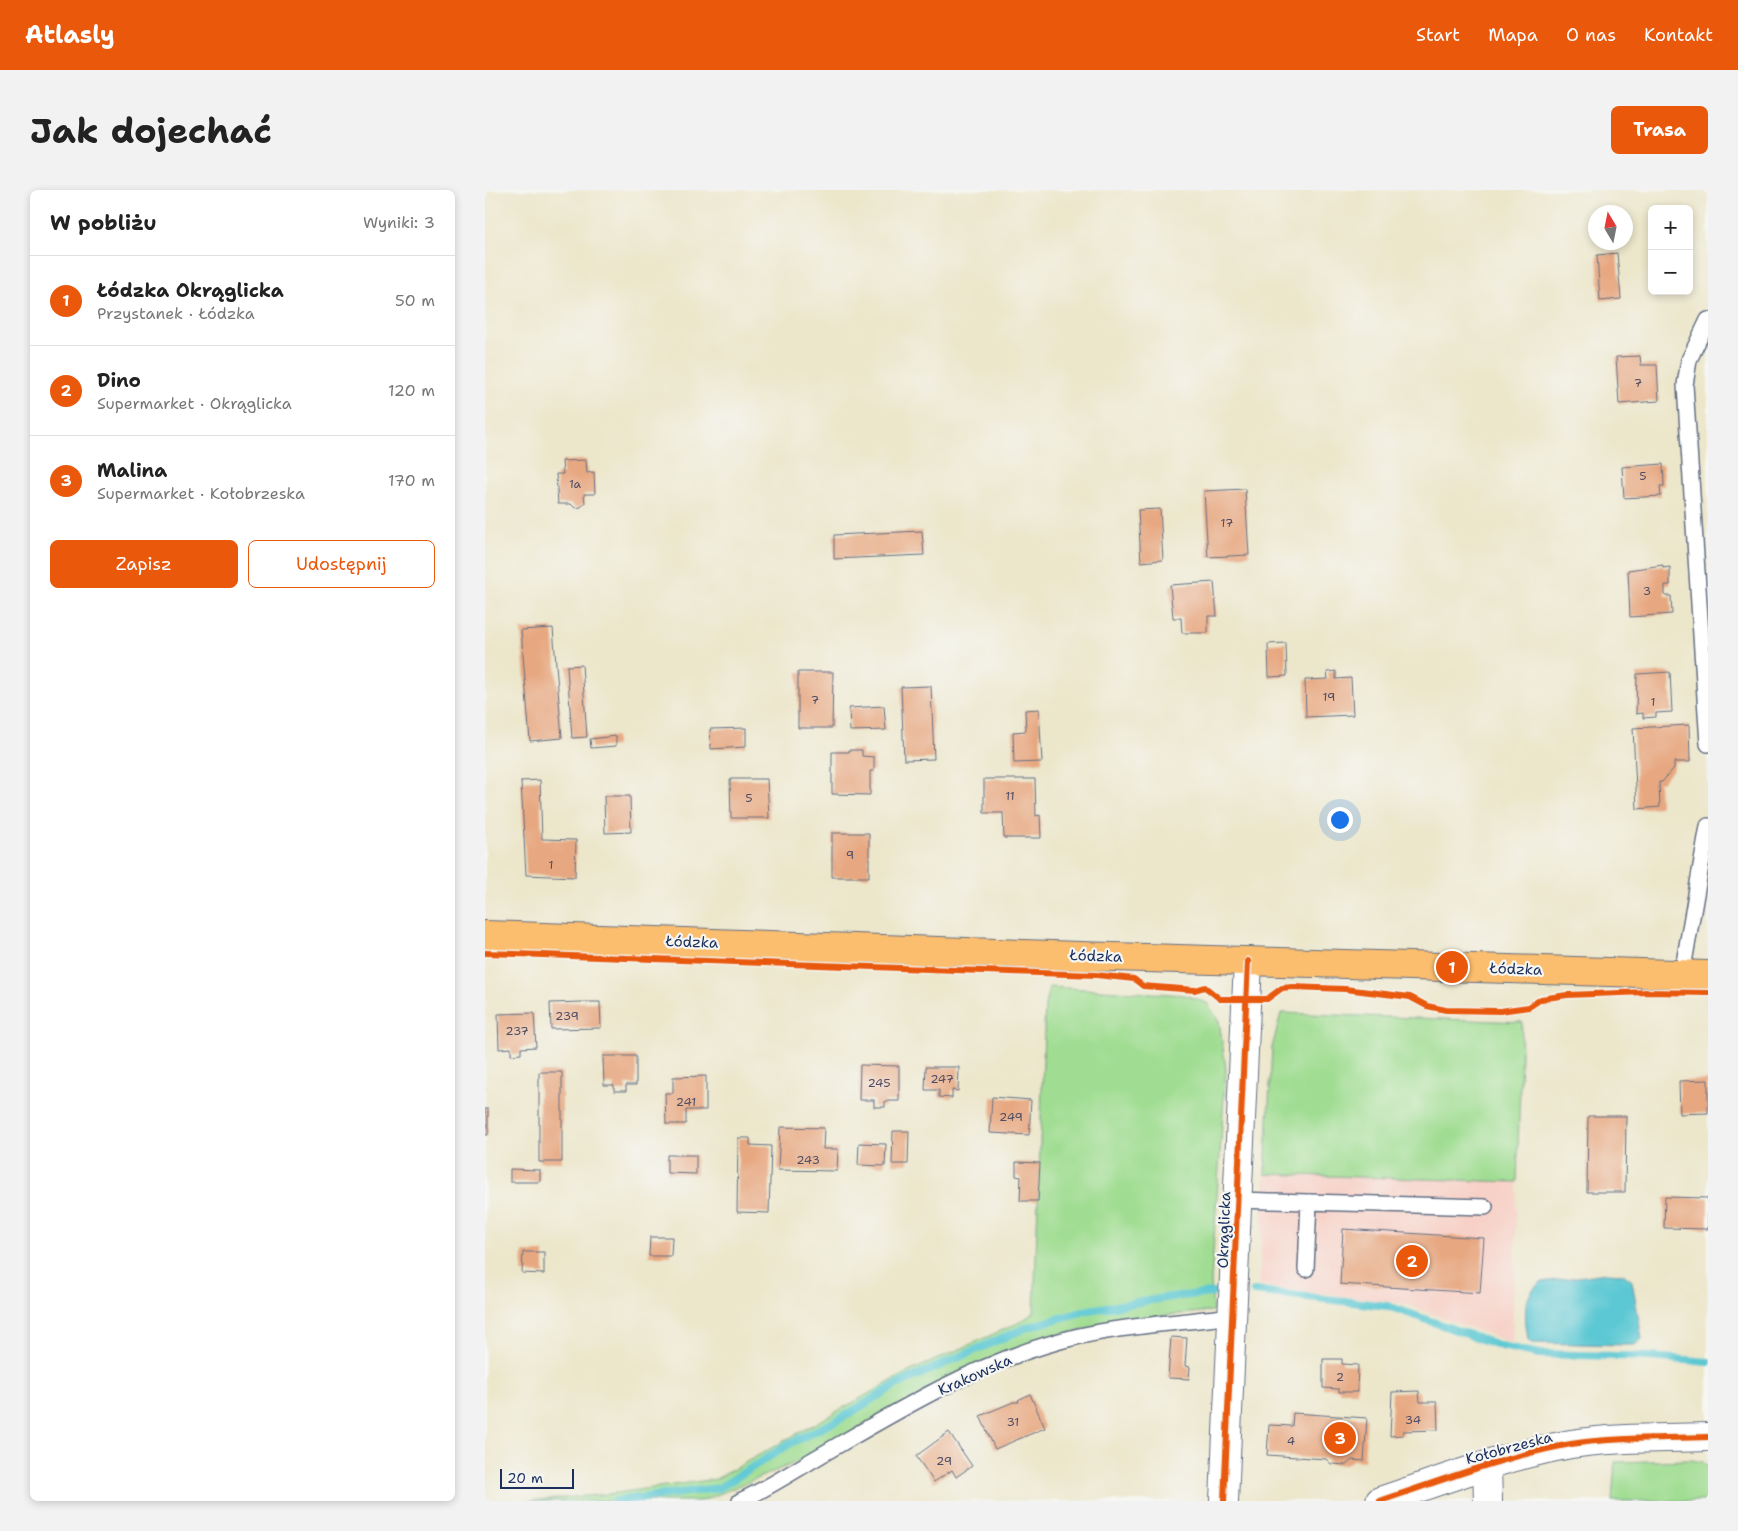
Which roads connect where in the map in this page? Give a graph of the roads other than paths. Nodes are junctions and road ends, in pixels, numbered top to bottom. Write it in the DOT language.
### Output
graph roads {
  1 [pos="1708,320"];
  2 [pos="1708,744"];
  3 [pos="1708,826"];
  4 [pos="485,935"];
  5 [pos="1248,961"];
  6 [pos="1695,974"];
  7 [pos="1238,1200"];
  8 [pos="1309,1202"];
  9 [pos="1485,1207"];
  10 [pos="1307,1269"];
  11 [pos="1233,1316"];
  12 [pos="1708,1437"];
  13 [pos="1487,1465"];
  14 [pos="740,1501"];
  15 [pos="1224,1501"];
  16 [pos="1380,1501"];
  17 [pos="1487,1501"];
  1 -- 2 [label="lane"];
  3 -- 6 [label="lane"];
  4 -- 5 [label="main road, Łódzka"];
  5 -- 6 [label="main road, Łódzka"];
  5 -- 7 [label="street, Okrąglicka"];
  7 -- 8 [label="lane"];
  7 -- 11 [label="street, Okrąglicka"];
  8 -- 9 [label="lane"];
  8 -- 10 [label="lane"];
  11 -- 14 [label="lane, Krakowska"];
  11 -- 15 [label="street, Okrąglicka"];
  12 -- 13 [label="street, Kołobrzeska"];
  13 -- 16 [label="street, Kołobrzeska"];
  13 -- 17 [label="street"];
}
